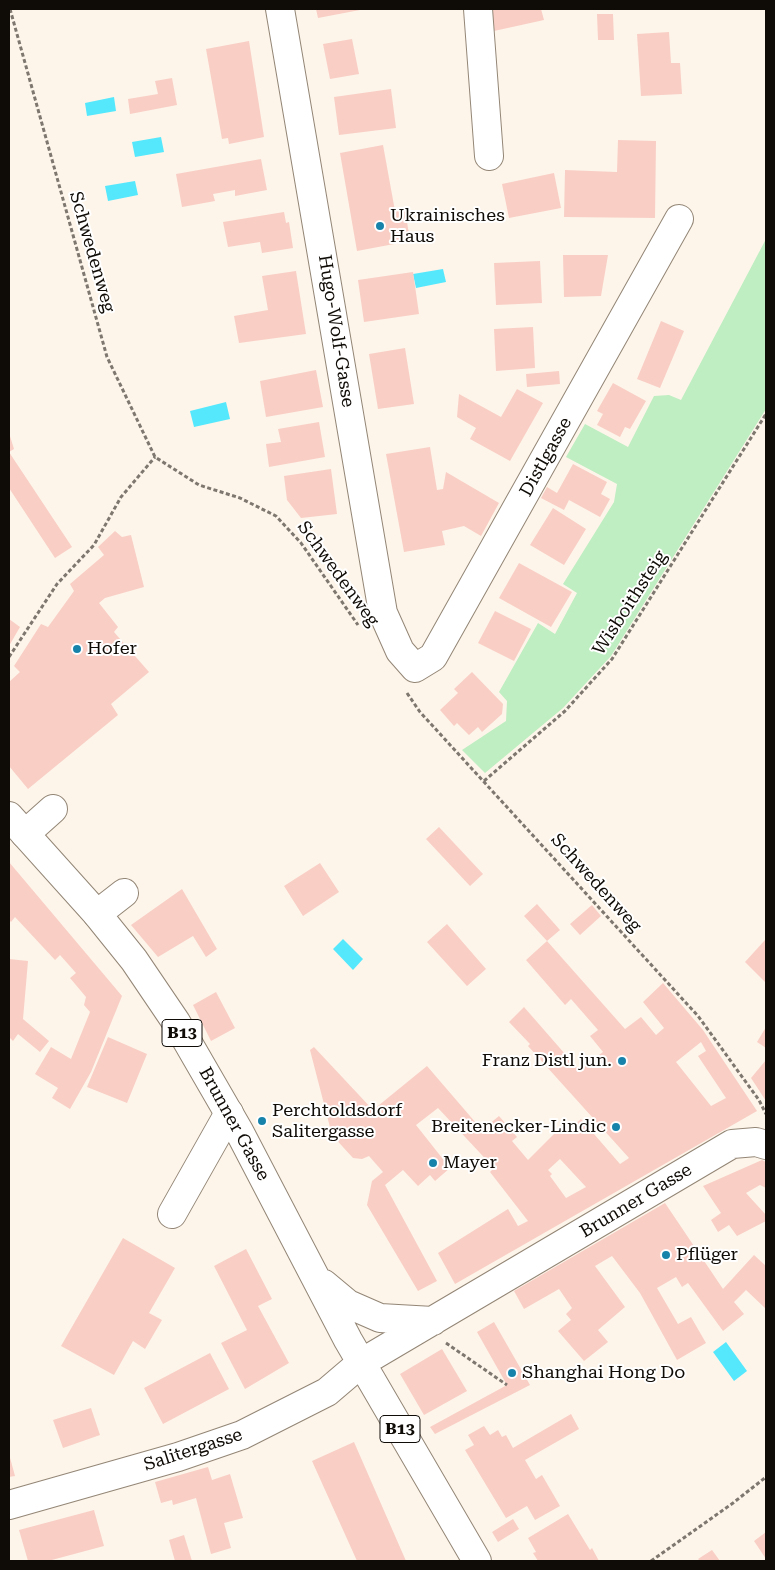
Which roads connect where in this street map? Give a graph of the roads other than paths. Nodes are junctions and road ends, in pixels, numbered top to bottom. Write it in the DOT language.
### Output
graph roads {
  1 [pos="280,9"];
  2 [pos="478,9"];
  3 [pos="490,156"];
  4 [pos="679,219"];
  5 [pos="400,651"];
  6 [pos="53,809"];
  7 [pos="17,825"];
  8 [pos="124,893"];
  9 [pos="97,914"];
  10 [pos="229,1113"];
  11 [pos="766,1145"];
  12 [pos="172,1214"];
  13 [pos="316,1276"];
  14 [pos="433,1321"];
  15 [pos="361,1363"];
  16 [pos="9,1505"];
  17 [pos="477,1561"];
  1 -- 5 [label="street, Hugo-Wolf-Gasse"];
  2 -- 3 [label="street"];
  4 -- 5 [label="street, Distlgasse"];
  6 -- 7 [label="street"];
  7 -- 9 [label="street, Brunner Gasse / B13"];
  8 -- 9 [label="street"];
  9 -- 10 [label="street, Brunner Gasse / B13"];
  10 -- 12 [label="street"];
  10 -- 13 [label="street, Brunner Gasse / B13"];
  11 -- 14 [label="street, Brunner Gasse"];
  13 -- 14 [label="street, Brunner Gasse"];
  13 -- 15 [label="street, Brunner Gasse / B13"];
  14 -- 15 [label="street, Brunner Gasse"];
  15 -- 16 [label="street, Salitergasse"];
  15 -- 17 [label="street, B13"];
}
